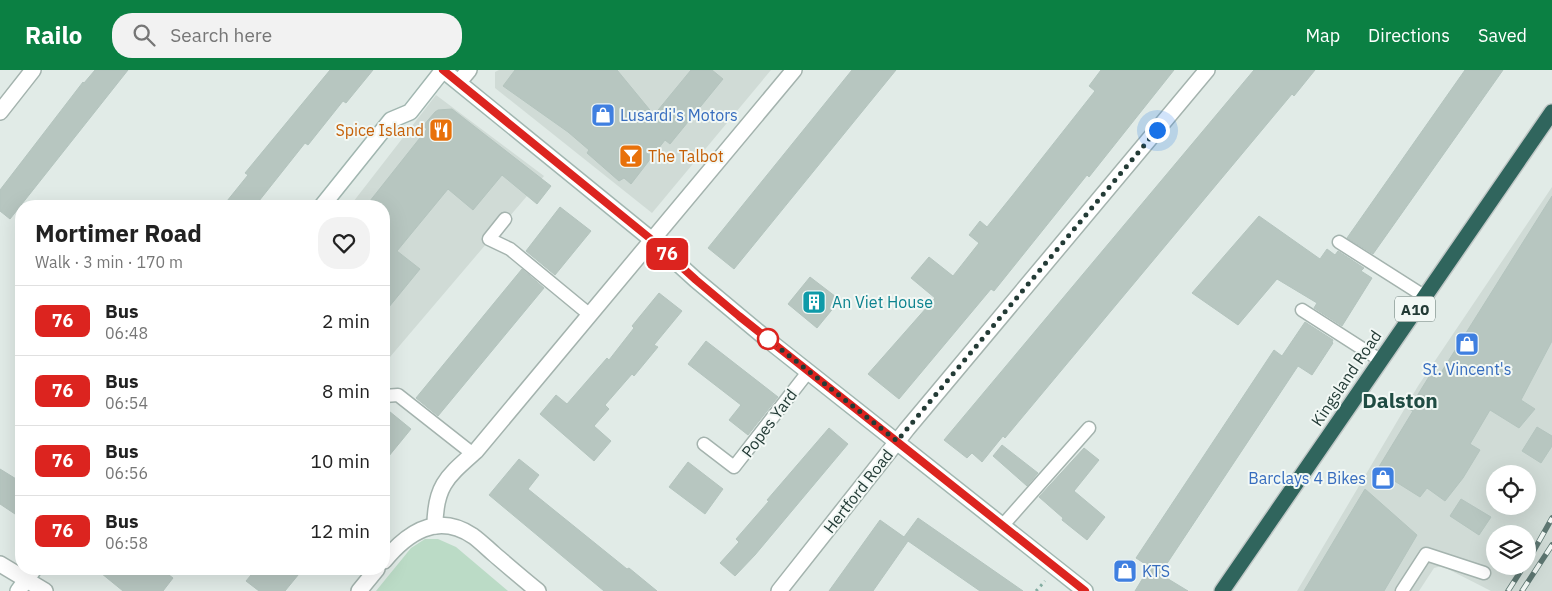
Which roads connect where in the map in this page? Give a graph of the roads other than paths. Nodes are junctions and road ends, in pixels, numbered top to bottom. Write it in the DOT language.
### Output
graph roads {
  1 [pos="33,70"];
  2 [pos="443,70"];
  3 [pos="469,70"];
  4 [pos="794,70"];
  5 [pos="1207,70"];
  6 [pos="458,82"];
  7 [pos="0,112"];
  8 [pos="1552,112"];
  9 [pos="327,200"];
  10 [pos="505,219"];
  11 [pos="652,240"];
  12 [pos="1339,242"];
  13 [pos="1424,296"];
  14 [pos="1302,310"];
  15 [pos="590,315"];
  16 [pos="1380,360"];
  17 [pos="808,372"];
  18 [pos="390,396"];
  19 [pos="1089,428"];
  20 [pos="897,441"];
  21 [pos="704,444"];
  22 [pos="473,454"];
  23 [pos="1003,525"];
  24 [pos="435,526"];
  25 [pos="390,555"];
  26 [pos="0,564"];
  27 [pos="15,573"];
  28 [pos="1484,573"];
  29 [pos="373,575"];
  30 [pos="26,579"];
  31 [pos="46,591"];
  32 [pos="359,591"];
  33 [pos="538,591"];
  34 [pos="778,591"];
  35 [pos="1085,591"];
  36 [pos="1222,591"];
  37 [pos="1402,591"];
  1 -- 7 [label="street"];
  2 -- 6 [label="street"];
  2 -- 9 [label="street"];
  3 -- 6 [label="street"];
  4 -- 11 [label="street"];
  5 -- 20 [label="street, Hertford Road"];
  6 -- 11 [label="street"];
  8 -- 13 [label="highway, Kingsland Road / A10"];
  10 -- 15 [label="lane"];
  11 -- 15 [label="street"];
  11 -- 17 [label="street"];
  12 -- 13 [label="lane"];
  13 -- 16 [label="highway, Kingsland Road / A10"];
  14 -- 16 [label="lane"];
  15 -- 22 [label="street"];
  16 -- 36 [label="highway, Kingsland Road / A10"];
  17 -- 20 [label="street"];
  17 -- 21 [label="lane, Popes Yard"];
  18 -- 22 [label="lane"];
  19 -- 23 [label="lane"];
  20 -- 23 [label="street"];
  20 -- 34 [label="street, Hertford Road"];
  22 -- 24 [label="street"];
  23 -- 35 [label="street"];
  24 -- 25 [label="street"];
  24 -- 33 [label="street"];
  26 -- 27 [label="street"];
  28 -- 37 [label="lane"];
  29 -- 32 [label="street"];
  30 -- 31 [label="street"];
}
